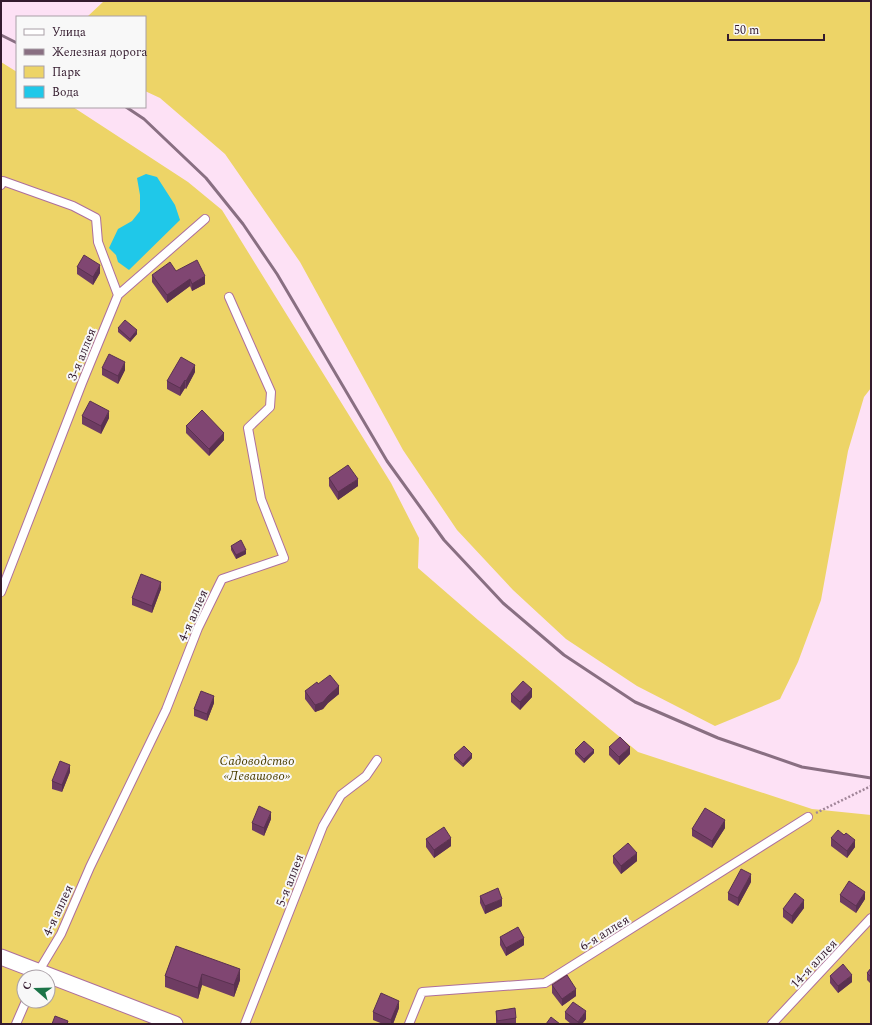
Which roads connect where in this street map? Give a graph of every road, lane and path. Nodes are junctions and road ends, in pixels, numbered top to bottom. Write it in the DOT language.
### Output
graph roads {
  1 [pos="2,183"];
  2 [pos="205,219"];
  3 [pos="118,295"];
  4 [pos="229,297"];
  5 [pos="1,592"];
  6 [pos="377,760"];
  7 [pos="871,786"];
  8 [pos="808,817"];
  9 [pos="871,918"];
  10 [pos="1,957"];
  11 [pos="26,969"];
  12 [pos="40,969"];
  13 [pos="56,981"];
  14 [pos="23,1009"];
  15 [pos="17,1023"];
  16 [pos="175,1024"];
  17 [pos="245,1024"];
  18 [pos="409,1024"];
  19 [pos="772,1024"];
  1 -- 3 [label="lane"];
  2 -- 3 [label="lane"];
  3 -- 5 [label="lane, 3-я аллея"];
  4 -- 12 [label="lane, 4-я аллея"];
  6 -- 17 [label="lane, 5-я аллея"];
  7 -- 8 [label="path"];
  8 -- 18 [label="lane, 6-я аллея"];
  9 -- 19 [label="lane, 14-я аллея"];
  10 -- 11 [label="street"];
  13 -- 16 [label="street"];
  14 -- 15 [label="lane"];
}
